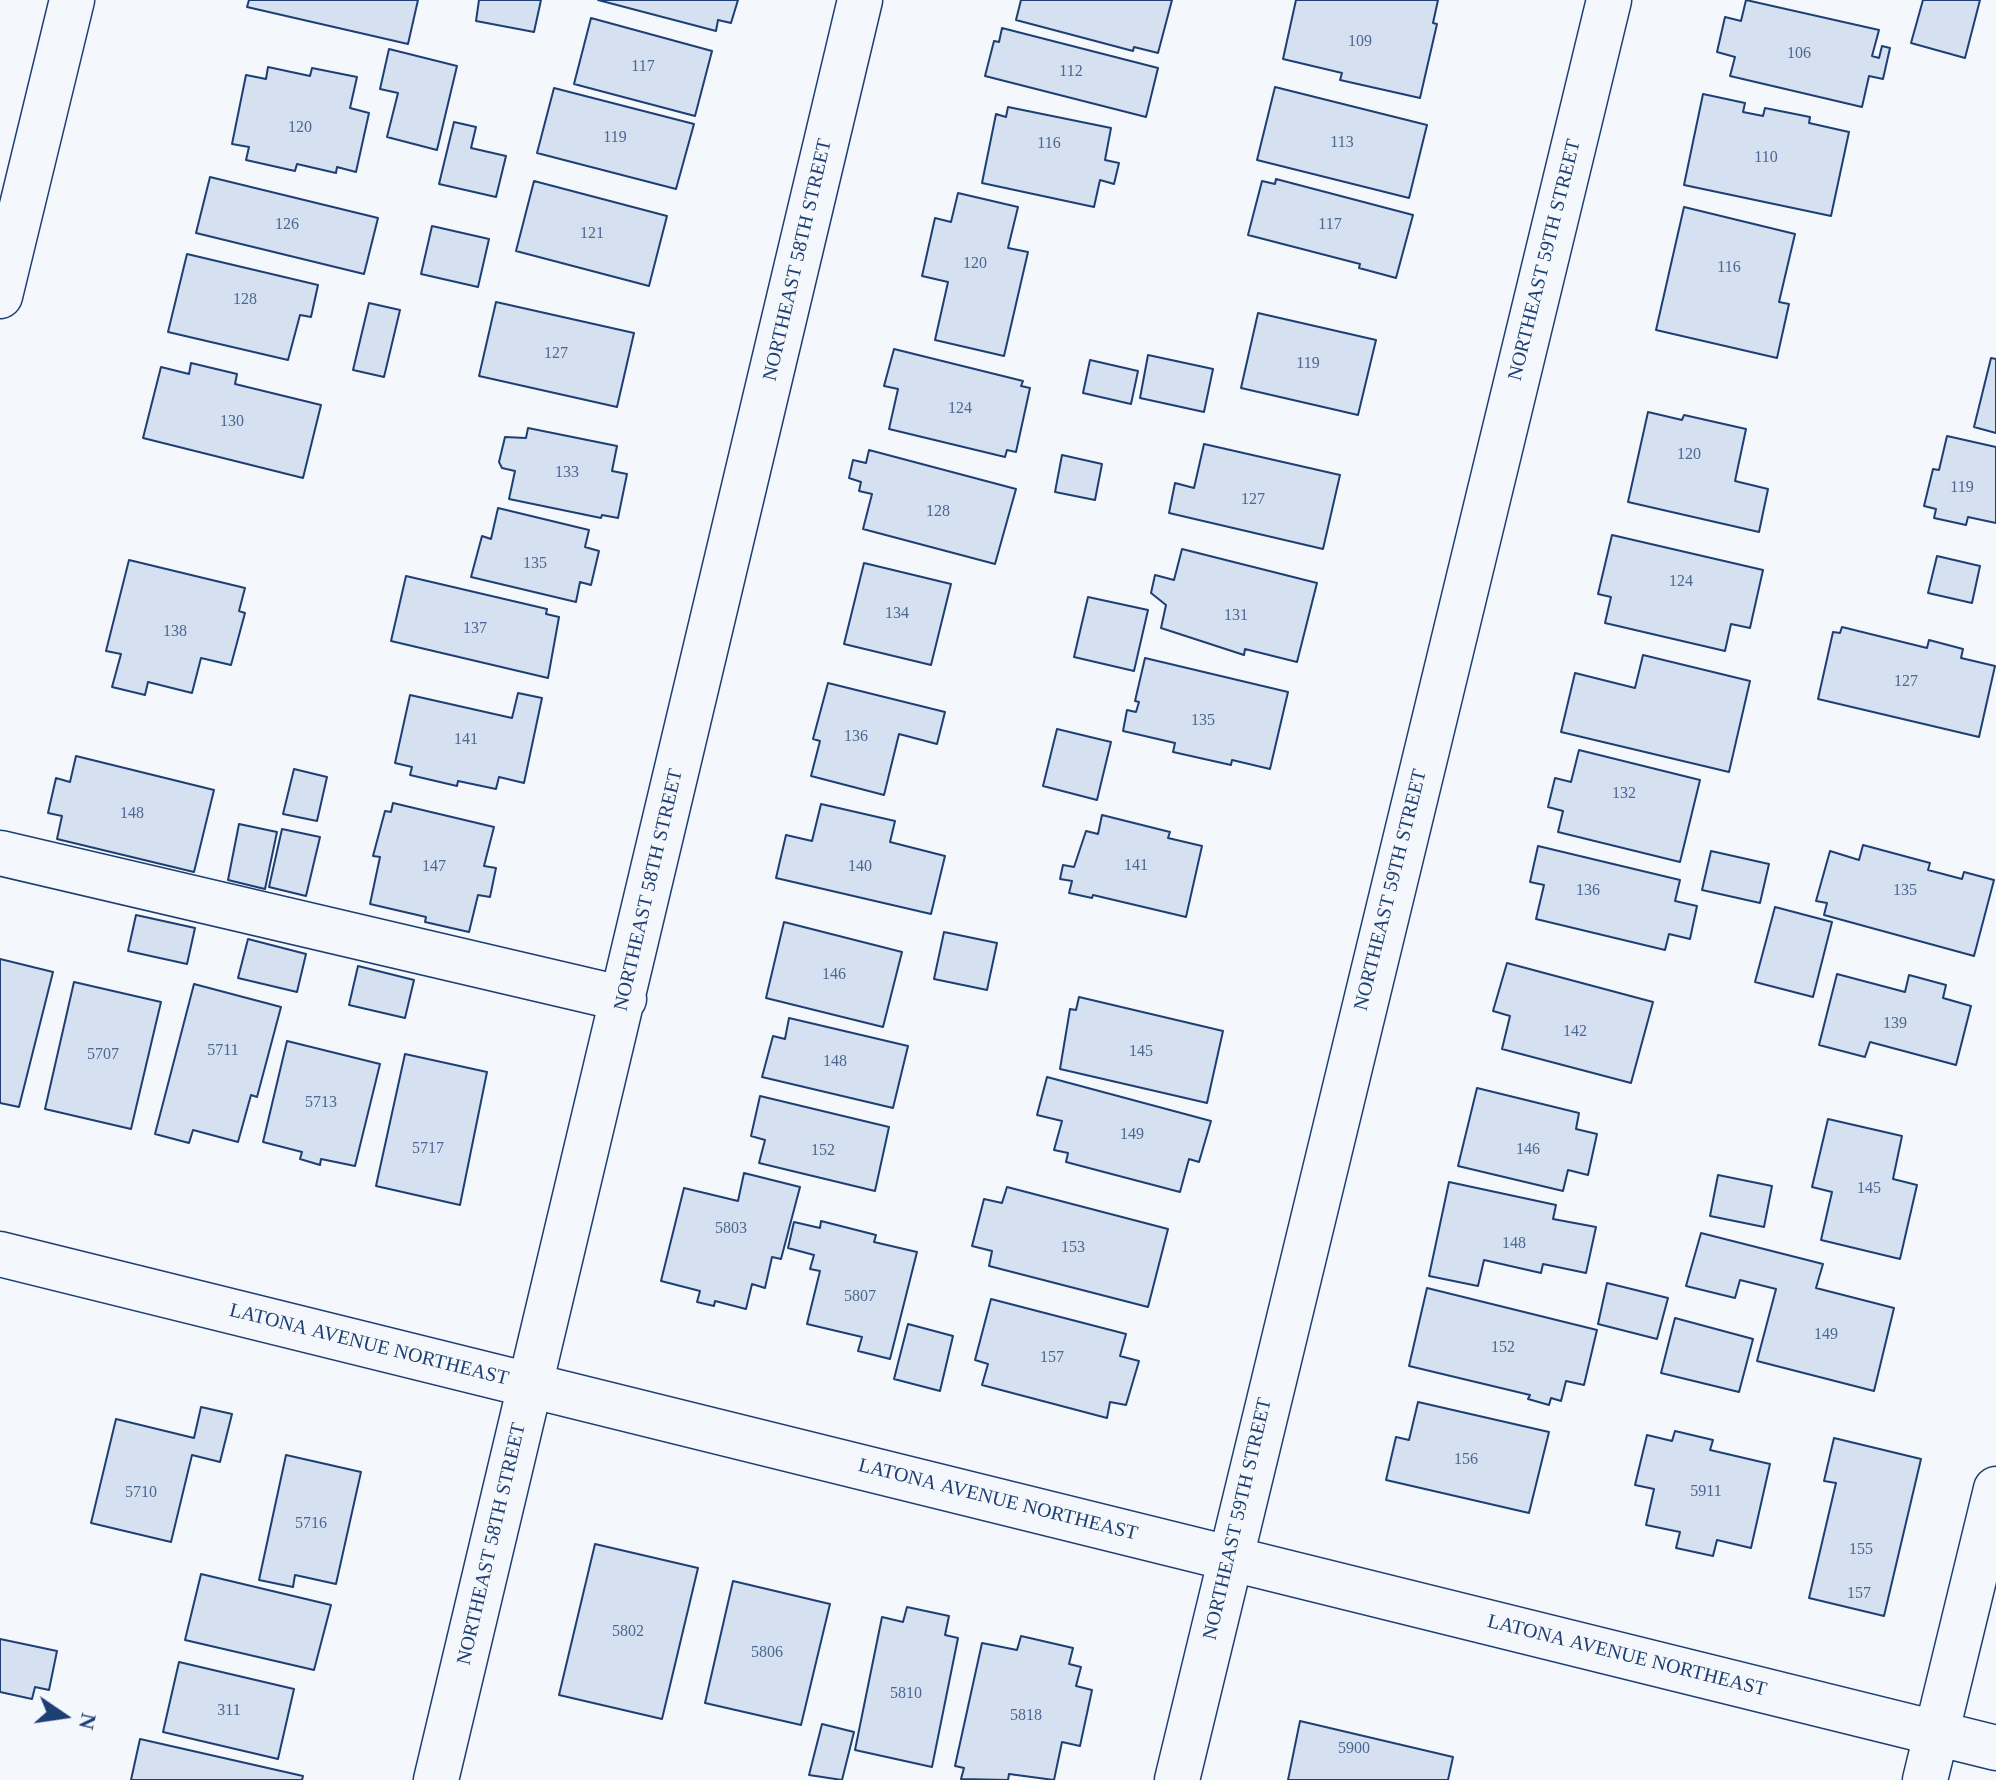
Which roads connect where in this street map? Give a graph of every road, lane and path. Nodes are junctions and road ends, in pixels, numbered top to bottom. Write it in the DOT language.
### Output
graph roads {
  1 [pos="72,0"];
  2 [pos="860,0"];
  3 [pos="1609,0"];
  4 [pos="0,296"];
  5 [pos="0,853"];
  6 [pos="624,999"];
  7 [pos="0,1254"];
  8 [pos="530,1385"];
  9 [pos="1996,1489"];
  10 [pos="1230,1558"];
  11 [pos="1937,1733"];
  12 [pos="1996,1748"];
  13 [pos="436,1780"];
  14 [pos="1177,1780"];
  15 [pos="1925,1780"];
  1 -- 4 [label="street"];
  2 -- 6 [label="street, NORTHEAST 58TH STREET"];
  3 -- 10 [label="street, NORTHEAST 59TH STREET"];
  5 -- 6 [label="street"];
  6 -- 8 [label="street, NORTHEAST 58TH STREET"];
  7 -- 8 [label="street, LATONA AVENUE NORTHEAST"];
  8 -- 10 [label="street, LATONA AVENUE NORTHEAST"];
  8 -- 13 [label="street, NORTHEAST 58TH STREET"];
  9 -- 11 [label="street"];
  10 -- 11 [label="street, LATONA AVENUE NORTHEAST"];
  10 -- 14 [label="street, NORTHEAST 59TH STREET"];
  11 -- 12 [label="street, LATONA AVENUE NORTHEAST"];
  11 -- 15 [label="street"];
}
